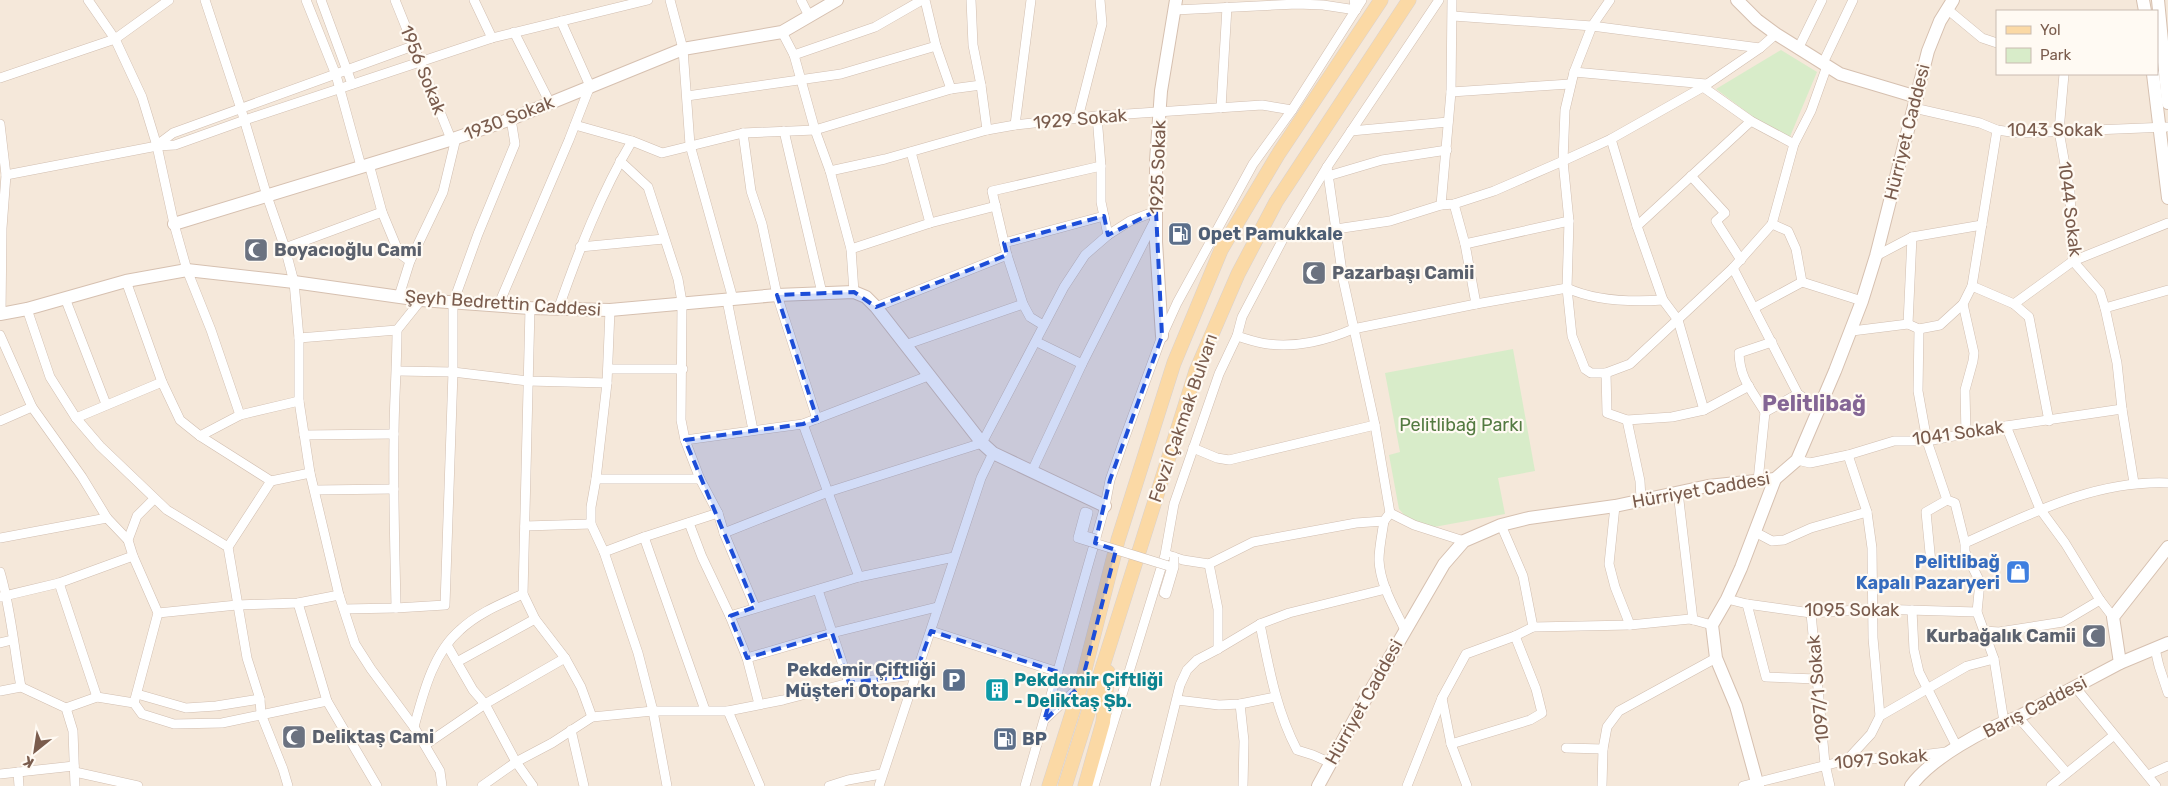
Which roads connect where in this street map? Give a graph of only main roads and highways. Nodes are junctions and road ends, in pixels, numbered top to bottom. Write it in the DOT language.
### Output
graph roads {
  1 [pos="1381,0"];
  2 [pos="1409,0"];
  3 [pos="1111,642"];
  4 [pos="1081,685"];
  5 [pos="1040,786"];
  6 [pos="1049,786"];
  7 [pos="1065,786"];
  8 [pos="1085,786"];
  1 -- 4 [label="main road, Fevzi Çakmak Bulvarı"];
  2 -- 3 [label="main road, Fevzi Çakmak Bulvarı"];
  3 -- 7 [label="main road, Fevzi Çakmak Bulvarı"];
  3 -- 8 [label="main road"];
  4 -- 5 [label="main road"];
  4 -- 6 [label="main road, Fevzi Çakmak Bulvarı"];
}
